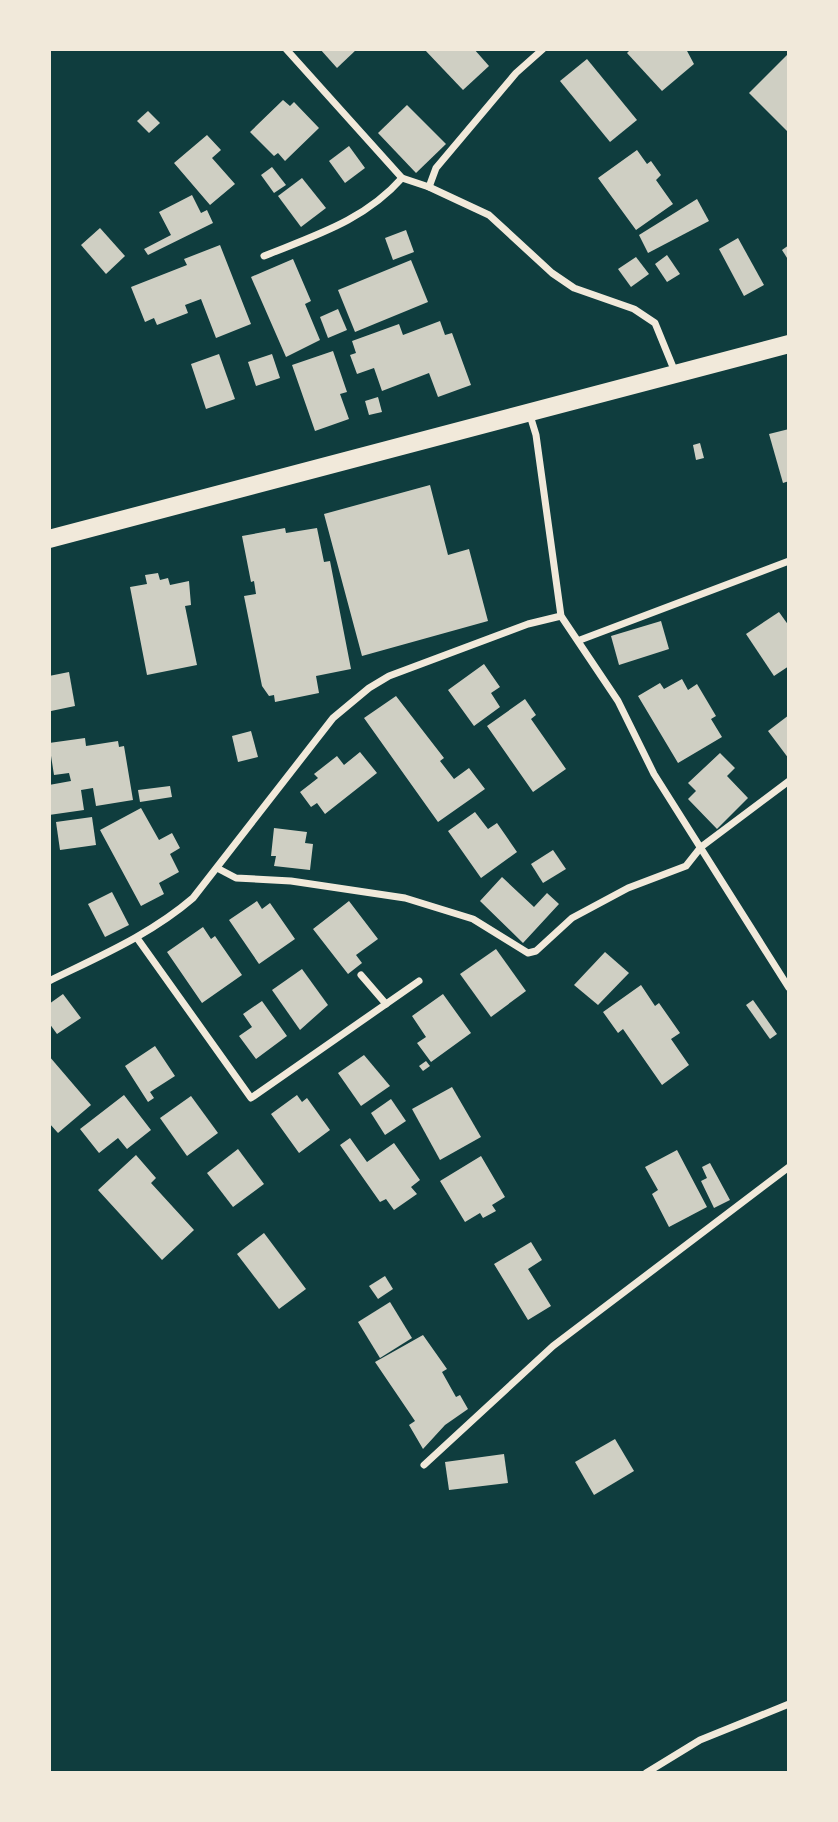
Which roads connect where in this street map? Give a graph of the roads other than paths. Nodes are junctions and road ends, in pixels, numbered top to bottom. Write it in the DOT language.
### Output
graph roads {
  1 [pos="286,49"];
  2 [pos="544,49"];
  3 [pos="402,178"];
  4 [pos="429,187"];
  5 [pos="264,256"];
  6 [pos="789,344"];
  7 [pos="675,373"];
  8 [pos="529,411"];
  9 [pos="49,539"];
  10 [pos="789,561"];
  11 [pos="561,617"];
  12 [pos="580,640"];
  13 [pos="789,781"];
  14 [pos="701,847"];
  15 [pos="217,868"];
  16 [pos="137,938"];
  17 [pos="361,975"];
  18 [pos="49,981"];
  19 [pos="419,981"];
  20 [pos="789,988"];
  21 [pos="386,1004"];
  22 [pos="789,1167"];
  23 [pos="424,1465"];
  24 [pos="789,1704"];
  25 [pos="646,1773"];
  1 -- 3 [label="street"];
  2 -- 4 [label="street"];
  3 -- 4 [label="street"];
  3 -- 5 [label="street"];
  4 -- 7 [label="street"];
  6 -- 7 [label="main road"];
  7 -- 8 [label="main road"];
  8 -- 9 [label="main road"];
  8 -- 11 [label="street"];
  10 -- 12 [label="street"];
  11 -- 12 [label="street"];
  11 -- 15 [label="street"];
  12 -- 14 [label="street"];
  13 -- 14 [label="street"];
  14 -- 15 [label="street"];
  14 -- 20 [label="street"];
  15 -- 16 [label="street"];
  16 -- 18 [label="street"];
  16 -- 21 [label="street"];
  17 -- 21 [label="street"];
  19 -- 21 [label="street"];
  22 -- 23 [label="street"];
  24 -- 25 [label="street"];
}
